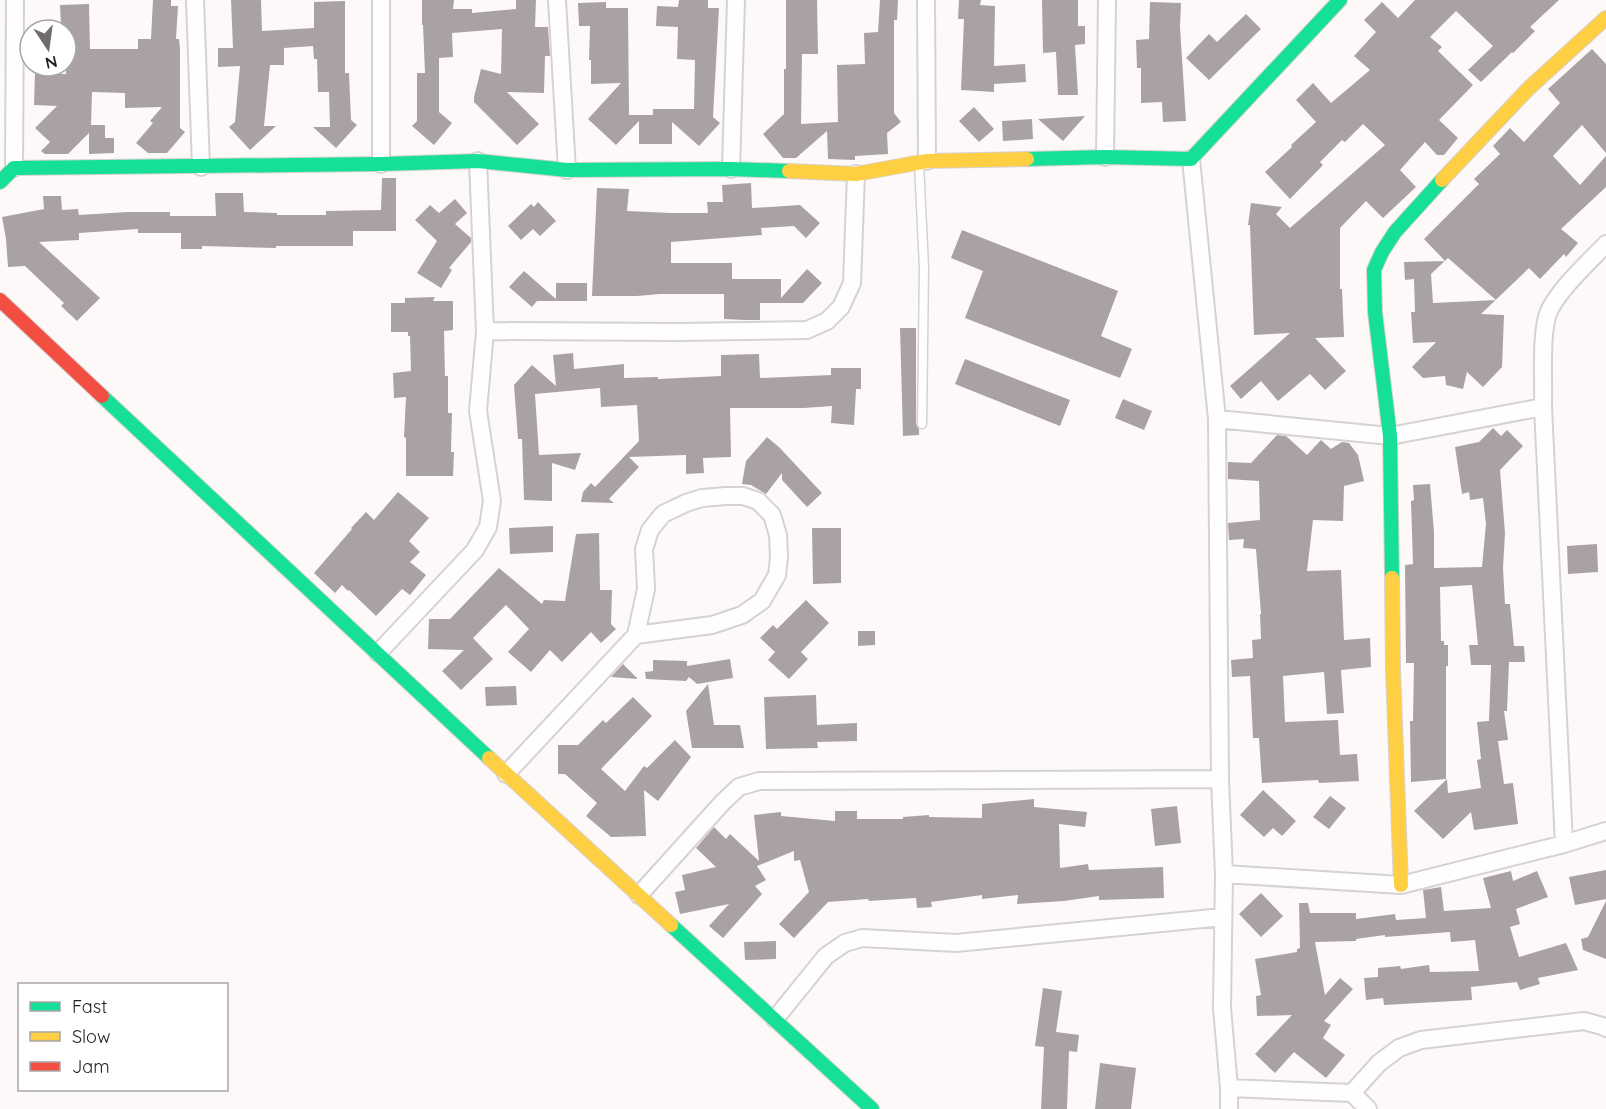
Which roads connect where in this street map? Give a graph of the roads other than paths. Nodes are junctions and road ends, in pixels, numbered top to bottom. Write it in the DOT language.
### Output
graph roads {
  1 [pos="15,0"];
  2 [pos="195,0"];
  3 [pos="381,0"];
  4 [pos="557,0"];
  5 [pos="736,0"];
  6 [pos="926,0"];
  7 [pos="1107,0"];
  8 [pos="1340,0"];
  9 [pos="1606,18"];
  10 [pos="1105,157"];
  11 [pos="1191,159"];
  12 [pos="478,161"];
  13 [pos="923,162"];
  14 [pos="381,164"];
  15 [pos="201,166"];
  16 [pos="14,168"];
  17 [pos="731,169"];
  18 [pos="567,170"];
  19 [pos="856,174"];
  20 [pos="0,182"];
  21 [pos="1606,244"];
  22 [pos="0,300"];
  23 [pos="484,330"];
  24 [pos="1544,407"];
  25 [pos="1217,419"];
  26 [pos="922,424"];
  27 [pos="1390,436"];
  28 [pos="636,635"];
  29 [pos="378,653"];
  30 [pos="506,774"];
  31 [pos="1220,779"];
  32 [pos="1606,831"];
  33 [pos="1563,844"];
  34 [pos="1224,874"];
  35 [pos="1401,885"];
  36 [pos="639,895"];
  37 [pos="1223,917"];
  38 [pos="775,1019"];
  39 [pos="1606,1028"];
  40 [pos="1229,1088"];
  41 [pos="1352,1093"];
  42 [pos="872,1109"];
  43 [pos="1229,1109"];
  44 [pos="1368,1109"];
  1 -- 16 [label="street"];
  2 -- 15 [label="street"];
  3 -- 14 [label="street"];
  4 -- 18 [label="street"];
  5 -- 17 [label="street"];
  6 -- 13 [label="street"];
  7 -- 10 [label="street"];
  8 -- 11 [label="street"];
  9 -- 27 [label="street"];
  10 -- 11 [label="street"];
  10 -- 13 [label="street"];
  11 -- 25 [label="street"];
  12 -- 14 [label="street"];
  12 -- 18 [label="street"];
  12 -- 23 [label="street"];
  13 -- 19 [label="street"];
  13 -- 26 [label="lane"];
  14 -- 15 [label="street"];
  15 -- 16 [label="street"];
  16 -- 20 [label="street"];
  17 -- 18 [label="street"];
  17 -- 19 [label="street"];
  19 -- 23 [label="street"];
  21 -- 24 [label="street"];
  22 -- 29 [label="street"];
  23 -- 29 [label="street"];
  24 -- 27 [label="street"];
  24 -- 33 [label="street"];
  25 -- 27 [label="street"];
  25 -- 31 [label="street"];
  27 -- 35 [label="street"];
  28 -- 28 [label="street"];
  28 -- 30 [label="street"];
  29 -- 30 [label="street"];
  30 -- 36 [label="street"];
  31 -- 34 [label="street"];
  31 -- 36 [label="street"];
  32 -- 33 [label="street"];
  33 -- 35 [label="street"];
  34 -- 35 [label="street"];
  34 -- 37 [label="street"];
  36 -- 38 [label="street"];
  37 -- 38 [label="street"];
  37 -- 40 [label="street"];
  38 -- 42 [label="street"];
  39 -- 41 [label="street"];
  40 -- 41 [label="street"];
  40 -- 43 [label="street"];
  41 -- 44 [label="street"];
}
